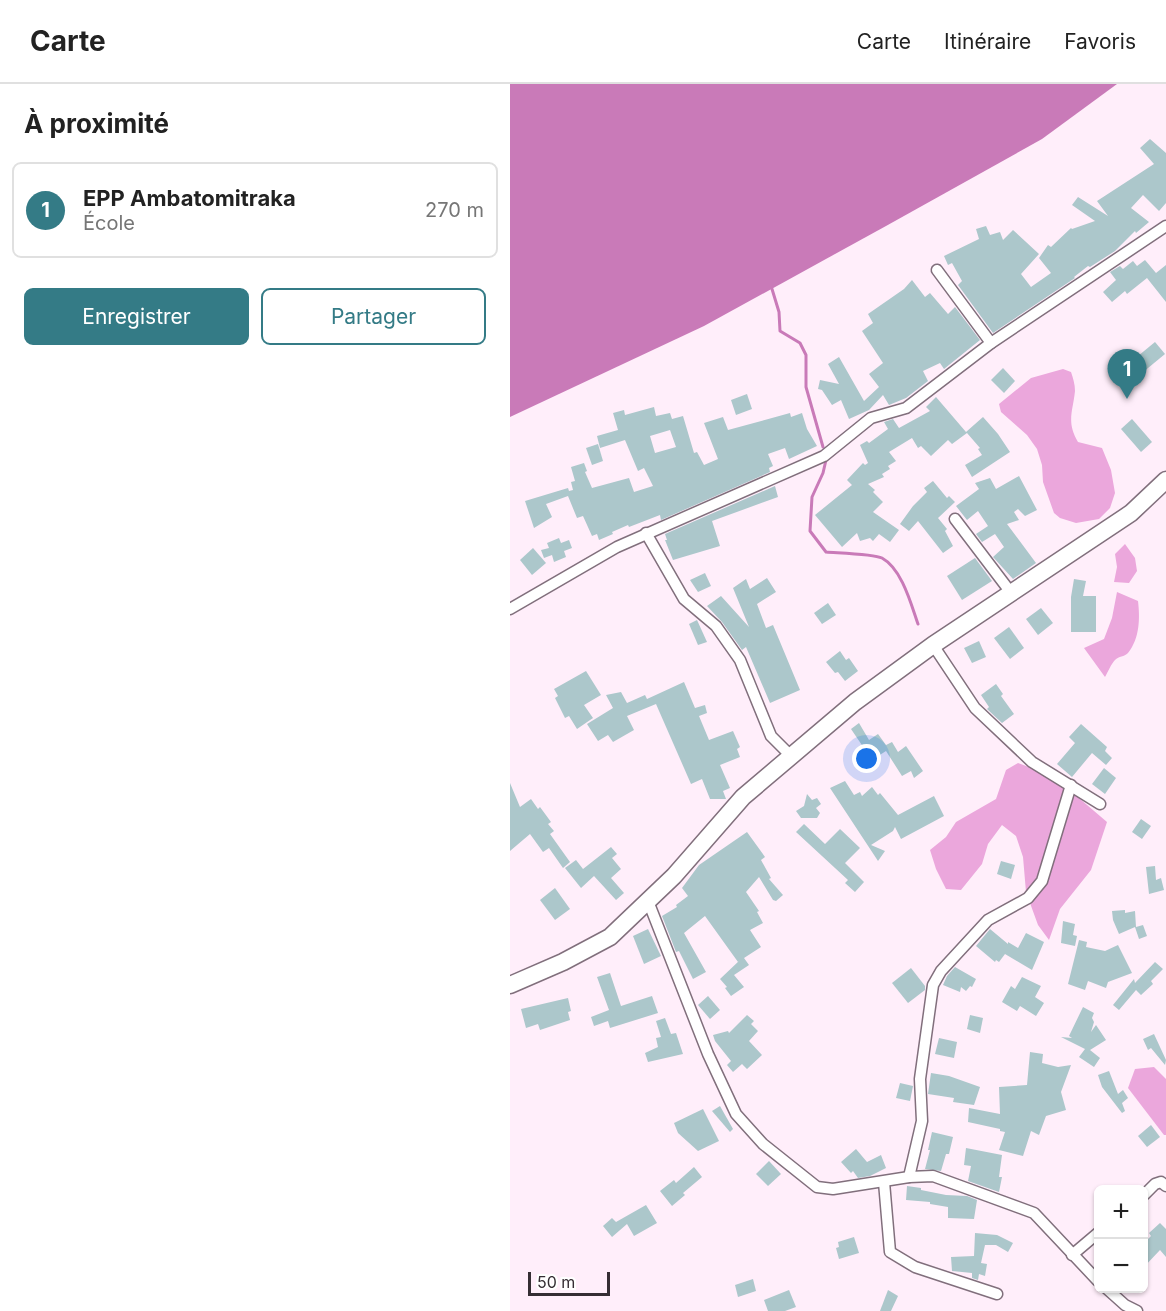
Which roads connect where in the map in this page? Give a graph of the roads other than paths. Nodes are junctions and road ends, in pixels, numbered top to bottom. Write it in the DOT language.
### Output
graph roads {
  1 [pos="1166,226"];
  2 [pos="937,270"];
  3 [pos="991,343"];
  4 [pos="1166,480"];
  5 [pos="955,519"];
  6 [pos="646,533"];
  7 [pos="1012,594"];
  8 [pos="510,609"];
  9 [pos="933,645"];
  10 [pos="791,756"];
  11 [pos="1071,786"];
  12 [pos="1100,804"];
  13 [pos="648,901"];
  14 [pos="510,985"];
  15 [pos="909,1177"];
  16 [pos="884,1182"];
  17 [pos="1166,1186"];
  18 [pos="1148,1190"];
  19 [pos="1094,1236"];
  20 [pos="1072,1255"];
  21 [pos="1094,1277"];
  22 [pos="1112,1293"];
  23 [pos="997,1294"];
  24 [pos="1137,1311"];
  1 -- 3 [label="street"];
  2 -- 3 [label="street"];
  3 -- 6 [label="street"];
  4 -- 7 [label="main road"];
  5 -- 7 [label="street"];
  6 -- 8 [label="street"];
  6 -- 10 [label="street"];
  7 -- 9 [label="main road"];
  9 -- 10 [label="main road"];
  9 -- 11 [label="street"];
  10 -- 13 [label="main road"];
  11 -- 12 [label="street"];
  11 -- 15 [label="street"];
  13 -- 14 [label="main road"];
  13 -- 16 [label="street"];
  15 -- 16 [label="street"];
  15 -- 20 [label="street"];
  16 -- 23 [label="street"];
  17 -- 18 [label="street"];
  19 -- 20 [label="street"];
  20 -- 21 [label="street"];
  22 -- 24 [label="street"];
}
